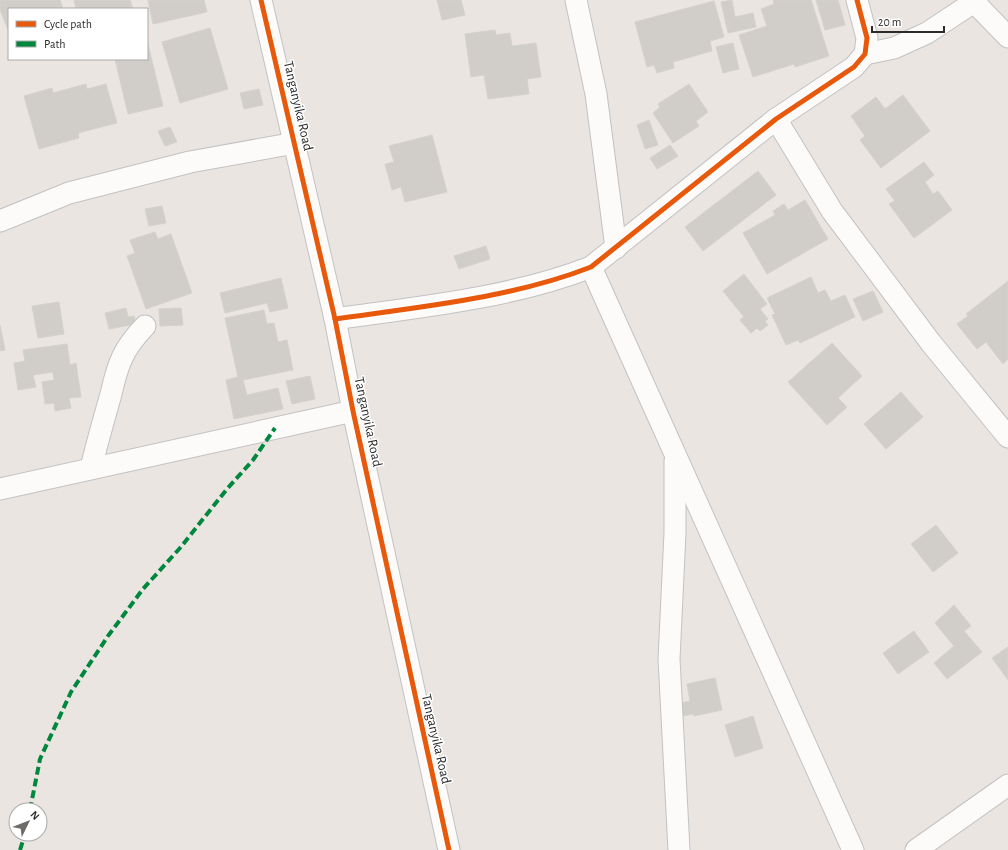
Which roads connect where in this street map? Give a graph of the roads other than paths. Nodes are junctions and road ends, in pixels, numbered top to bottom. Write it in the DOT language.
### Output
graph roads {
  1 [pos="261,0"];
  2 [pos="576,0"];
  3 [pos="857,0"];
  4 [pos="976,1"];
  5 [pos="1008,37"];
  6 [pos="865,54"];
  7 [pos="776,118"];
  8 [pos="295,143"];
  9 [pos="0,221"];
  10 [pos="616,248"];
  11 [pos="591,267"];
  12 [pos="335,319"];
  13 [pos="145,326"];
  14 [pos="353,411"];
  15 [pos="1008,438"];
  16 [pos="675,455"];
  17 [pos="91,468"];
  18 [pos="0,489"];
  19 [pos="1008,785"];
  20 [pos="449,850"];
  21 [pos="679,850"];
  22 [pos="853,850"];
  23 [pos="916,850"];
  1 -- 8 [label="street, Tanganyika Road"];
  2 -- 10 [label="street"];
  3 -- 6 [label="street"];
  4 -- 5 [label="street"];
  4 -- 6 [label="street"];
  6 -- 7 [label="street"];
  7 -- 10 [label="street"];
  7 -- 15 [label="street"];
  8 -- 9 [label="street"];
  8 -- 12 [label="street, Tanganyika Road"];
  10 -- 11 [label="street"];
  11 -- 12 [label="street"];
  11 -- 16 [label="street"];
  12 -- 14 [label="street, Tanganyika Road"];
  13 -- 17 [label="street"];
  14 -- 17 [label="street"];
  14 -- 20 [label="street, Tanganyika Road"];
  16 -- 21 [label="street"];
  16 -- 22 [label="street"];
  17 -- 18 [label="street"];
  19 -- 23 [label="street"];
}
